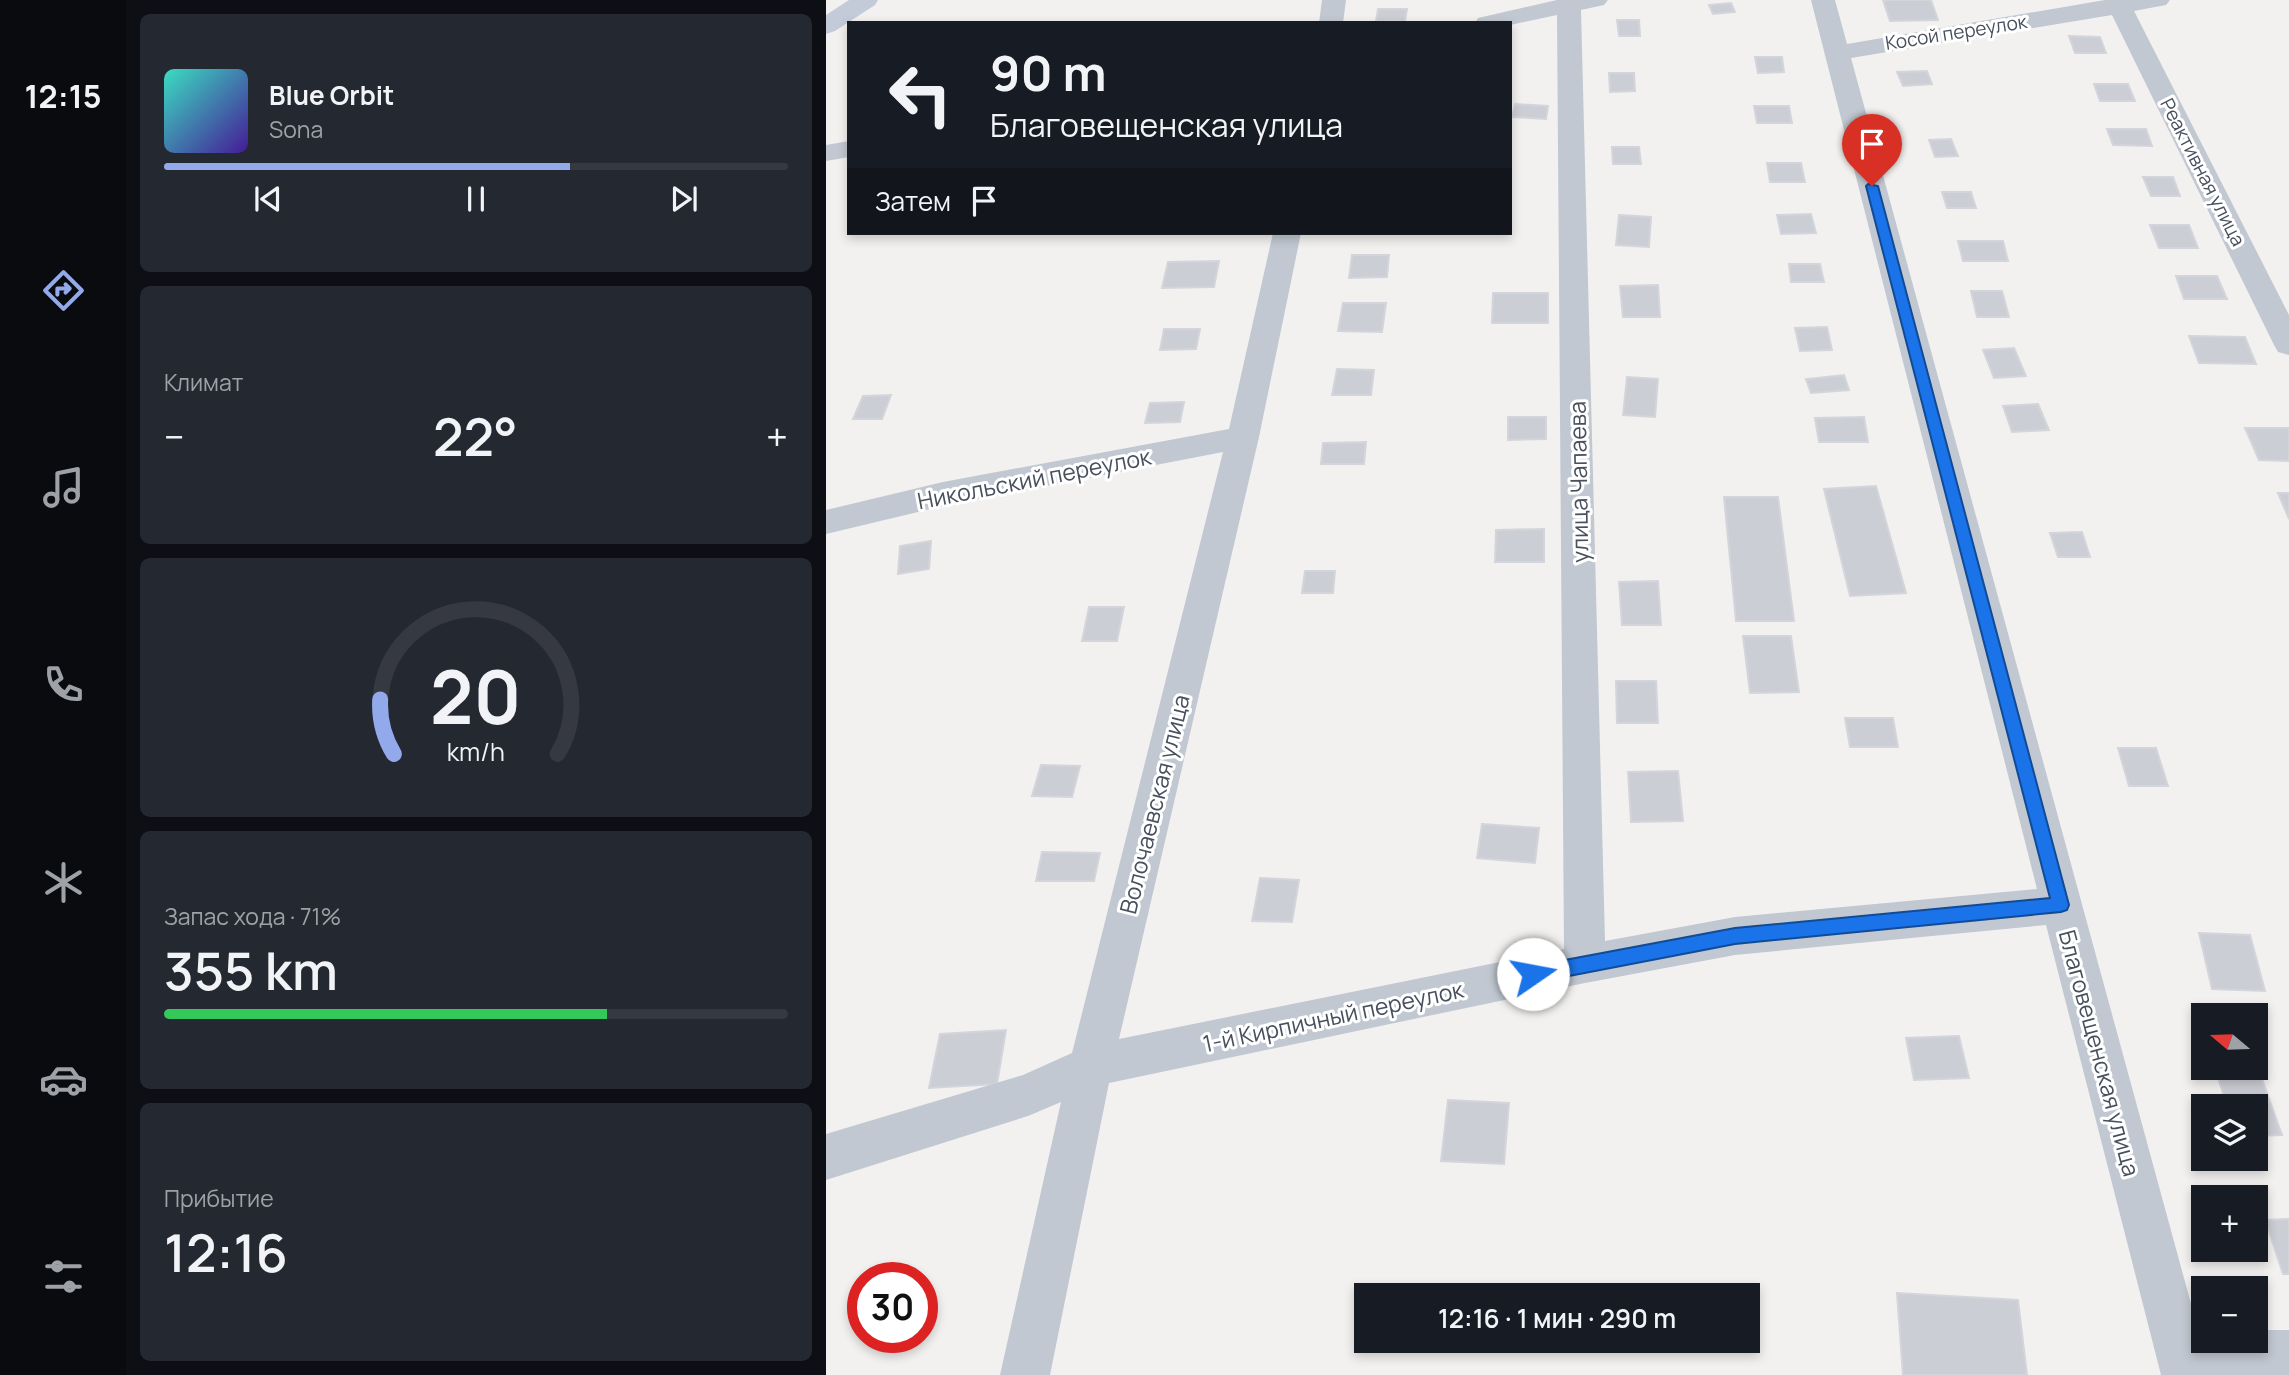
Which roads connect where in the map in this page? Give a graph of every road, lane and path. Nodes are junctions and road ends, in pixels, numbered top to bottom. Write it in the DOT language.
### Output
graph roads {
  1 [pos="866,0"];
  2 [pos="1334,0"];
  3 [pos="1823,0"];
  4 [pos="2158,0"];
  5 [pos="1578,2"];
  6 [pos="2118,3"];
  7 [pos="1331,21"];
  8 [pos="1496,21"];
  9 [pos="826,26"];
  10 [pos="1837,53"];
  11 [pos="847,149"];
  12 [pos="826,153"];
  13 [pos="1287,235"];
  14 [pos="2289,345"];
  15 [pos="1243,437"];
  16 [pos="826,522"];
  17 [pos="2061,905"];
  18 [pos="1585,964"];
  19 [pos="1091,1066"];
  20 [pos="826,1157"];
  21 [pos="2289,1355"];
  22 [pos="2184,1367"];
  23 [pos="1025,1375"];
  1 -- 9 [label="street"];
  2 -- 7 [label="street"];
  3 -- 10 [label="street, Благовещенская улица"];
  4 -- 6 [label="street, Косой переулок"];
  5 -- 8 [label="street"];
  5 -- 18 [label="street, улица Чапаева"];
  6 -- 10 [label="street, Косой переулок"];
  6 -- 14 [label="street, Реактивная улица"];
  10 -- 17 [label="street, Благовещенская улица"];
  11 -- 12 [label="street"];
  13 -- 15 [label="street, Волочаевская улица"];
  15 -- 16 [label="street, Никольский переулок"];
  15 -- 19 [label="street, Волочаевская улица"];
  17 -- 18 [label="street, 1-й Кирпичный переулок"];
  17 -- 22 [label="street, Благовещенская улица"];
  18 -- 19 [label="street, 1-й Кирпичный переулок"];
  19 -- 20 [label="street, 1-й Кирпичный переулок"];
  19 -- 23 [label="street, Волочаевская улица"];
  21 -- 22 [label="street"];
}
